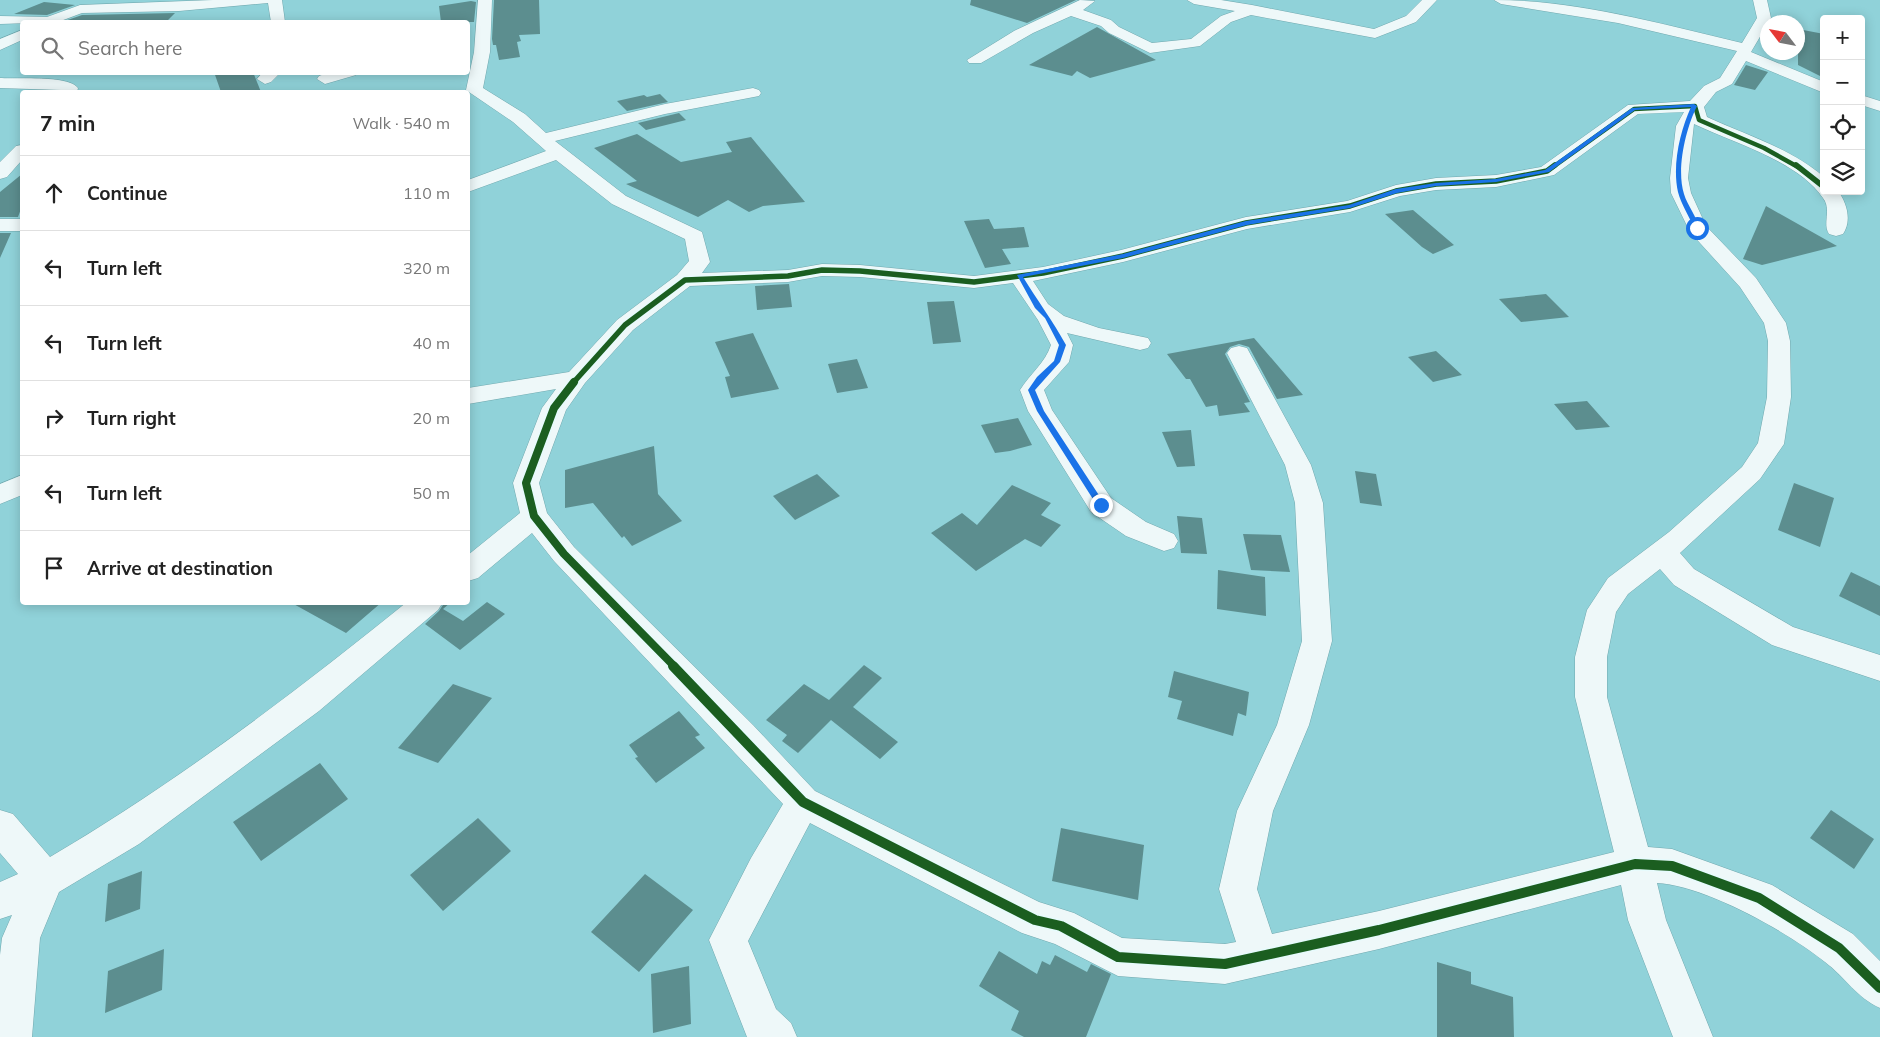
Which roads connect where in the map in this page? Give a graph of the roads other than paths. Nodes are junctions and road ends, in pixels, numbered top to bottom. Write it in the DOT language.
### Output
graph roads {
  1 [pos="92,0"];
  2 [pos="265,0"];
  3 [pos="275,0"];
  4 [pos="485,0"];
  5 [pos="1089,0"];
  6 [pos="1194,0"];
  7 [pos="1265,0"];
  8 [pos="1430,0"];
  9 [pos="1500,0"];
  10 [pos="1588,0"];
  11 [pos="1760,0"];
  12 [pos="80,9"];
  13 [pos="1250,10"];
  14 [pos="1073,12"];
  15 [pos="1575,12"];
  16 [pos="0,20"];
  17 [pos="52,20"];
  18 [pos="278,20"];
  19 [pos="20,21"];
  20 [pos="20,35"];
  21 [pos="0,46"];
  22 [pos="475,47"];
  23 [pos="1743,51"];
  24 [pos="975,60"];
  25 [pos="339,75"];
  26 [pos="325,79"];
  27 [pos="0,83"];
  28 [pos="1820,86"];
  29 [pos="70,90"];
  30 [pos="753,93"];
  31 [pos="1865,101"];
  32 [pos="1694,106"];
  33 [pos="1880,106"];
  34 [pos="543,140"];
  35 [pos="20,152"];
  36 [pos="558,153"];
  37 [pos="0,172"];
  38 [pos="1820,183"];
  39 [pos="470,185"];
  40 [pos="1832,195"];
  41 [pos="0,225"];
  42 [pos="20,225"];
  43 [pos="1836,230"];
  44 [pos="1019,276"];
  45 [pos="685,280"];
  46 [pos="1048,317"];
  47 [pos="1140,343"];
  48 [pos="1239,353"];
  49 [pos="577,378"];
  50 [pos="470,396"];
  51 [pos="20,478"];
  52 [pos="0,485"];
  53 [pos="20,485"];
  54 [pos="0,495"];
  55 [pos="534,516"];
  56 [pos="1164,541"];
  57 [pos="1662,552"];
  58 [pos="470,568"];
  59 [pos="424,605"];
  60 [pos="1880,668"];
  61 [pos="803,802"];
  62 [pos="0,826"];
  63 [pos="1636,864"];
  64 [pos="46,880"];
  65 [pos="0,900"];
  66 [pos="1260,957"];
  67 [pos="1880,988"];
  68 [pos="12,1037"];
  69 [pos="777,1037"];
  70 [pos="1693,1037"];
  1 -- 12 [label="street"];
  2 -- 12 [label="street"];
  3 -- 18 [label="street"];
  4 -- 22 [label="street"];
  5 -- 14 [label="street"];
  6 -- 13 [label="street"];
  7 -- 13 [label="street"];
  8 -- 13 [label="street"];
  9 -- 15 [label="street"];
  10 -- 15 [label="street"];
  11 -- 23 [label="street"];
  12 -- 17 [label="street"];
  13 -- 14 [label="street"];
  14 -- 24 [label="street"];
  15 -- 23 [label="street"];
  16 -- 19 [label="street"];
  20 -- 21 [label="street"];
  22 -- 34 [label="street"];
  23 -- 28 [label="street"];
  23 -- 32 [label="street"];
  25 -- 26 [label="street"];
  27 -- 29 [label="street"];
  30 -- 34 [label="street"];
  31 -- 33 [label="street"];
  32 -- 38 [label="street"];
  32 -- 44 [label="street"];
  32 -- 57 [label="street"];
  34 -- 36 [label="street"];
  35 -- 37 [label="street"];
  36 -- 39 [label="street"];
  36 -- 45 [label="street"];
  40 -- 43 [label="street"];
  41 -- 42 [label="street"];
  44 -- 45 [label="street"];
  44 -- 46 [label="street"];
  45 -- 49 [label="street"];
  46 -- 47 [label="street"];
  46 -- 56 [label="street"];
  48 -- 66 [label="street"];
  49 -- 50 [label="street"];
  49 -- 55 [label="street"];
  51 -- 52 [label="street"];
  53 -- 54 [label="street"];
  55 -- 58 [label="street"];
  55 -- 61 [label="street"];
  57 -- 60 [label="street"];
  57 -- 63 [label="street"];
  59 -- 64 [label="street"];
  61 -- 66 [label="street"];
  61 -- 69 [label="street"];
  62 -- 64 [label="street"];
  63 -- 66 [label="street"];
  63 -- 67 [label="street"];
  63 -- 70 [label="street"];
  64 -- 65 [label="street"];
  64 -- 68 [label="street"];
}
